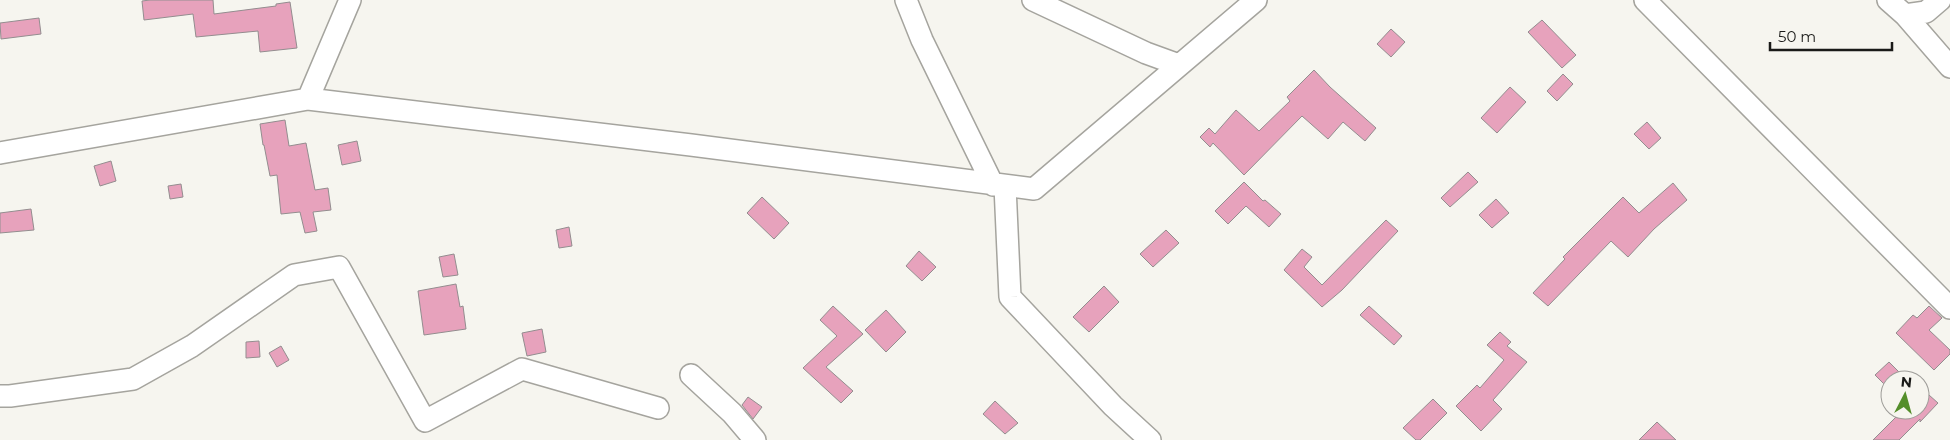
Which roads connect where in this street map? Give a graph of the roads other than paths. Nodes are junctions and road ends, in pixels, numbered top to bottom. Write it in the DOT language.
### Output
graph roads {
  1 [pos="350,0"];
  2 [pos="906,0"];
  3 [pos="1033,0"];
  4 [pos="1256,0"];
  5 [pos="1645,0"];
  6 [pos="1888,0"];
  7 [pos="1940,0"];
  8 [pos="1905,15"];
  9 [pos="1179,65"];
  10 [pos="1950,67"];
  11 [pos="308,100"];
  12 [pos="0,153"];
  13 [pos="999,186"];
  14 [pos="1950,308"];
  15 [pos="691,375"];
  16 [pos="0,396"];
  17 [pos="658,408"];
  18 [pos="755,440"];
  19 [pos="1150,440"];
  1 -- 11 [label="street"];
  2 -- 13 [label="street"];
  3 -- 9 [label="street"];
  4 -- 9 [label="street"];
  5 -- 14 [label="street"];
  6 -- 8 [label="street"];
  7 -- 8 [label="street"];
  8 -- 10 [label="street"];
  9 -- 13 [label="street"];
  11 -- 12 [label="street"];
  11 -- 13 [label="street"];
  13 -- 19 [label="street"];
  15 -- 18 [label="street"];
  16 -- 17 [label="street"];
}
